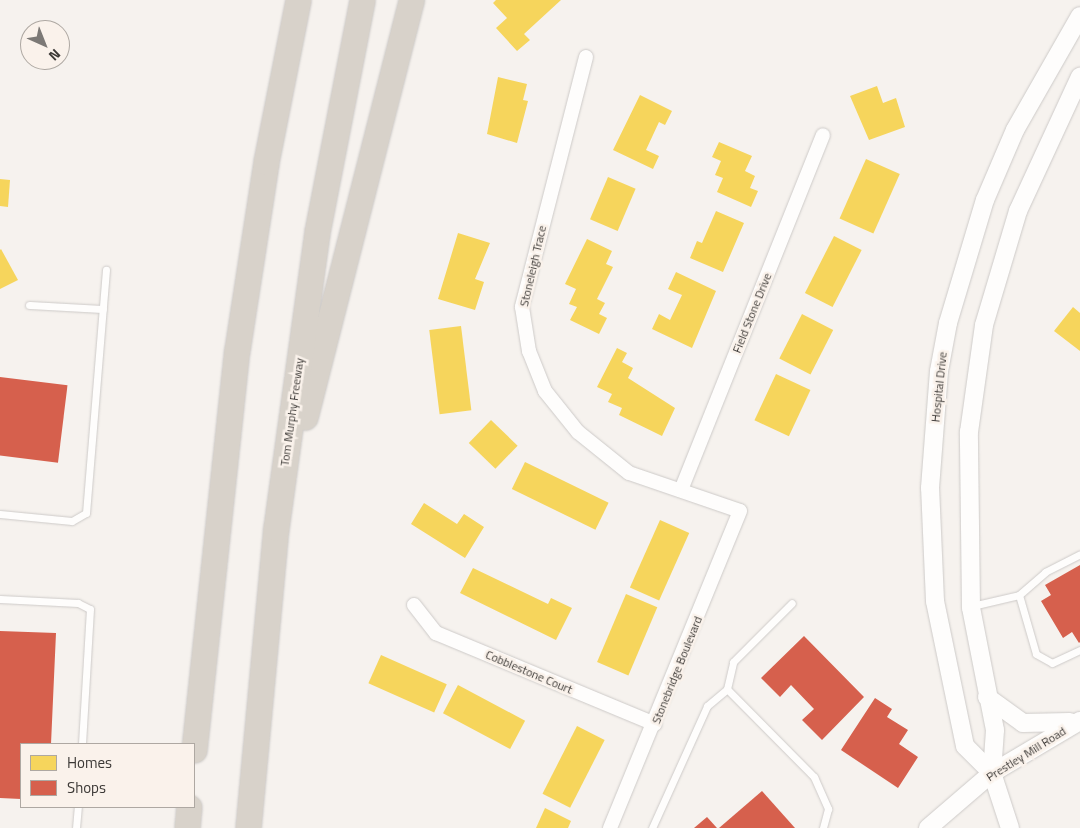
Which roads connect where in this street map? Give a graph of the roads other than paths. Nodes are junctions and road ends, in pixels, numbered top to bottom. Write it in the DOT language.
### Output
graph roads {
  1 [pos="362,0"];
  2 [pos="411,0"];
  3 [pos="297,1"];
  4 [pos="1080,16"];
  5 [pos="586,57"];
  6 [pos="1080,77"];
  7 [pos="823,135"];
  8 [pos="106,270"];
  9 [pos="29,305"];
  10 [pos="103,309"];
  11 [pos="681,490"];
  12 [pos="740,511"];
  13 [pos="0,514"];
  14 [pos="276,528"];
  15 [pos="1080,554"];
  16 [pos="1019,596"];
  17 [pos="0,599"];
  18 [pos="792,603"];
  19 [pos="414,605"];
  20 [pos="970,606"];
  21 [pos="1080,650"];
  22 [pos="727,690"];
  23 [pos="987,697"];
  24 [pos="1080,721"];
  25 [pos="656,724"];
  26 [pos="82,743"];
  27 [pos="195,743"];
  28 [pos="992,772"];
  29 [pos="78,808"];
  30 [pos="189,808"];
  31 [pos="76,828"];
  32 [pos="187,828"];
  33 [pos="248,828"];
  34 [pos="610,828"];
  35 [pos="652,828"];
  36 [pos="823,828"];
  37 [pos="928,828"];
  38 [pos="1010,828"];
  1 -- 14 [label="highway, Tom Murphy Freeway"];
  2 -- 14 [label="highway"];
  3 -- 27 [label="highway"];
  4 -- 28 [label="street, Hospital Drive"];
  5 -- 11 [label="street, Stoneleigh Trace"];
  6 -- 20 [label="street, Hospital Drive"];
  7 -- 11 [label="street, Field Stone Drive"];
  8 -- 10 [label="lane"];
  9 -- 10 [label="lane"];
  10 -- 13 [label="lane"];
  11 -- 12 [label="street, Stoneleigh Trace"];
  12 -- 25 [label="street, Stonebridge Boulevard"];
  14 -- 33 [label="highway, Tom Murphy Freeway"];
  15 -- 16 [label="lane"];
  16 -- 20 [label="lane"];
  16 -- 21 [label="lane"];
  17 -- 26 [label="lane"];
  18 -- 22 [label="lane"];
  19 -- 25 [label="street, Cobblestone Court"];
  20 -- 23 [label="street, Hospital Drive"];
  22 -- 35 [label="lane"];
  22 -- 36 [label="lane"];
  23 -- 24 [label="street"];
  23 -- 28 [label="street, Hospital Drive"];
  24 -- 28 [label="street, Prestley Mill Road"];
  25 -- 34 [label="street, Stonebridge Boulevard"];
  28 -- 37 [label="street, Prestley Mill Road"];
  28 -- 38 [label="street, Hospital Drive"];
  29 -- 31 [label="lane"];
  30 -- 32 [label="highway"];
}
